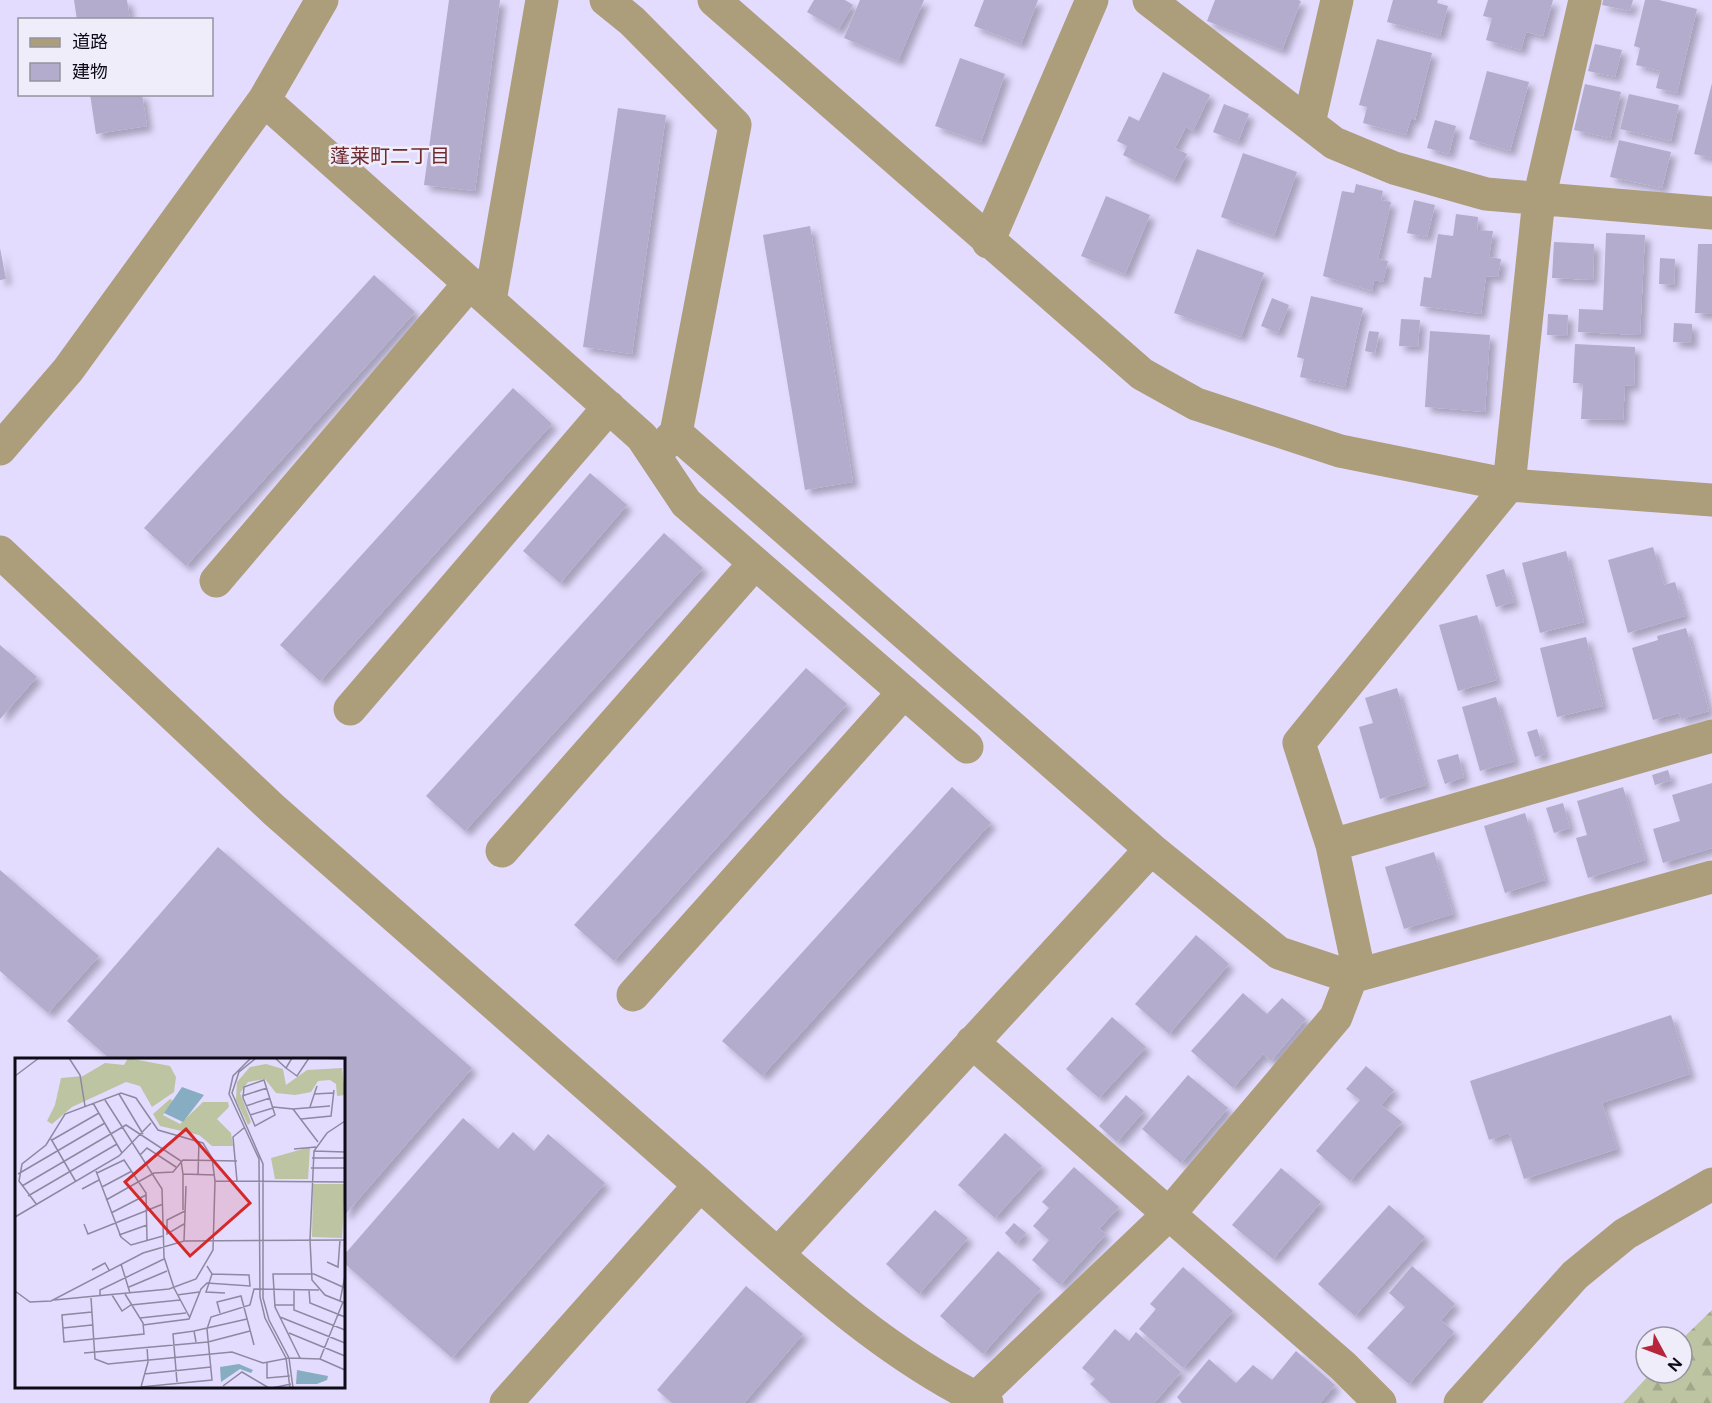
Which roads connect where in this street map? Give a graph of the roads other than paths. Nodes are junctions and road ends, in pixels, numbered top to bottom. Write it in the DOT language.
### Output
graph roads {
  1 [pos="322,0"];
  2 [pos="543,0"];
  3 [pos="606,0"];
  4 [pos="714,0"];
  5 [pos="1092,0"];
  6 [pos="1149,0"];
  7 [pos="1337,0"];
  8 [pos="1585,0"];
  9 [pos="264,100"];
  10 [pos="1309,123"];
  11 [pos="1539,199"];
  12 [pos="1712,213"];
  13 [pos="988,242"];
  14 [pos="480,292"];
  15 [pos="609,407"];
  16 [pos="665,444"];
  17 [pos="0,449"];
  18 [pos="1509,484"];
  19 [pos="1712,500"];
  20 [pos="0,552"];
  21 [pos="755,562"];
  22 [pos="216,581"];
  23 [pos="904,692"];
  24 [pos="350,709"];
  25 [pos="1712,736"];
  26 [pos="967,747"];
  27 [pos="1332,845"];
  28 [pos="1151,849"];
  29 [pos="502,851"];
  30 [pos="1712,877"];
  31 [pos="1351,977"];
  32 [pos="633,995"];
  33 [pos="972,1042"];
  34 [pos="1712,1184"];
  35 [pos="700,1185"];
  36 [pos="1169,1214"];
  37 [pos="778,1254"];
  38 [pos="978,1401"];
  39 [pos="506,1403"];
  40 [pos="1380,1403"];
  41 [pos="1460,1403"];
  1 -- 9 [label="street"];
  2 -- 14 [label="street"];
  3 -- 16 [label="street"];
  4 -- 13 [label="street"];
  5 -- 13 [label="street"];
  6 -- 10 [label="street"];
  7 -- 10 [label="street"];
  8 -- 11 [label="street"];
  9 -- 14 [label="street"];
  9 -- 17 [label="street"];
  10 -- 11 [label="street"];
  11 -- 12 [label="street"];
  11 -- 18 [label="street"];
  13 -- 18 [label="street"];
  14 -- 15 [label="street"];
  14 -- 22 [label="street"];
  15 -- 16 [label="street"];
  15 -- 24 [label="street"];
  16 -- 21 [label="street"];
  16 -- 28 [label="street"];
  18 -- 19 [label="street"];
  18 -- 27 [label="street"];
  20 -- 35 [label="street"];
  21 -- 23 [label="street"];
  21 -- 29 [label="street"];
  23 -- 26 [label="street"];
  23 -- 32 [label="street"];
  25 -- 27 [label="street"];
  27 -- 31 [label="street"];
  28 -- 31 [label="street"];
  28 -- 33 [label="street"];
  30 -- 31 [label="street"];
  31 -- 36 [label="street"];
  33 -- 36 [label="street"];
  33 -- 37 [label="street"];
  34 -- 41 [label="street"];
  35 -- 37 [label="street"];
  35 -- 39 [label="street"];
  36 -- 38 [label="street"];
  36 -- 40 [label="street"];
  37 -- 38 [label="street"];
}
